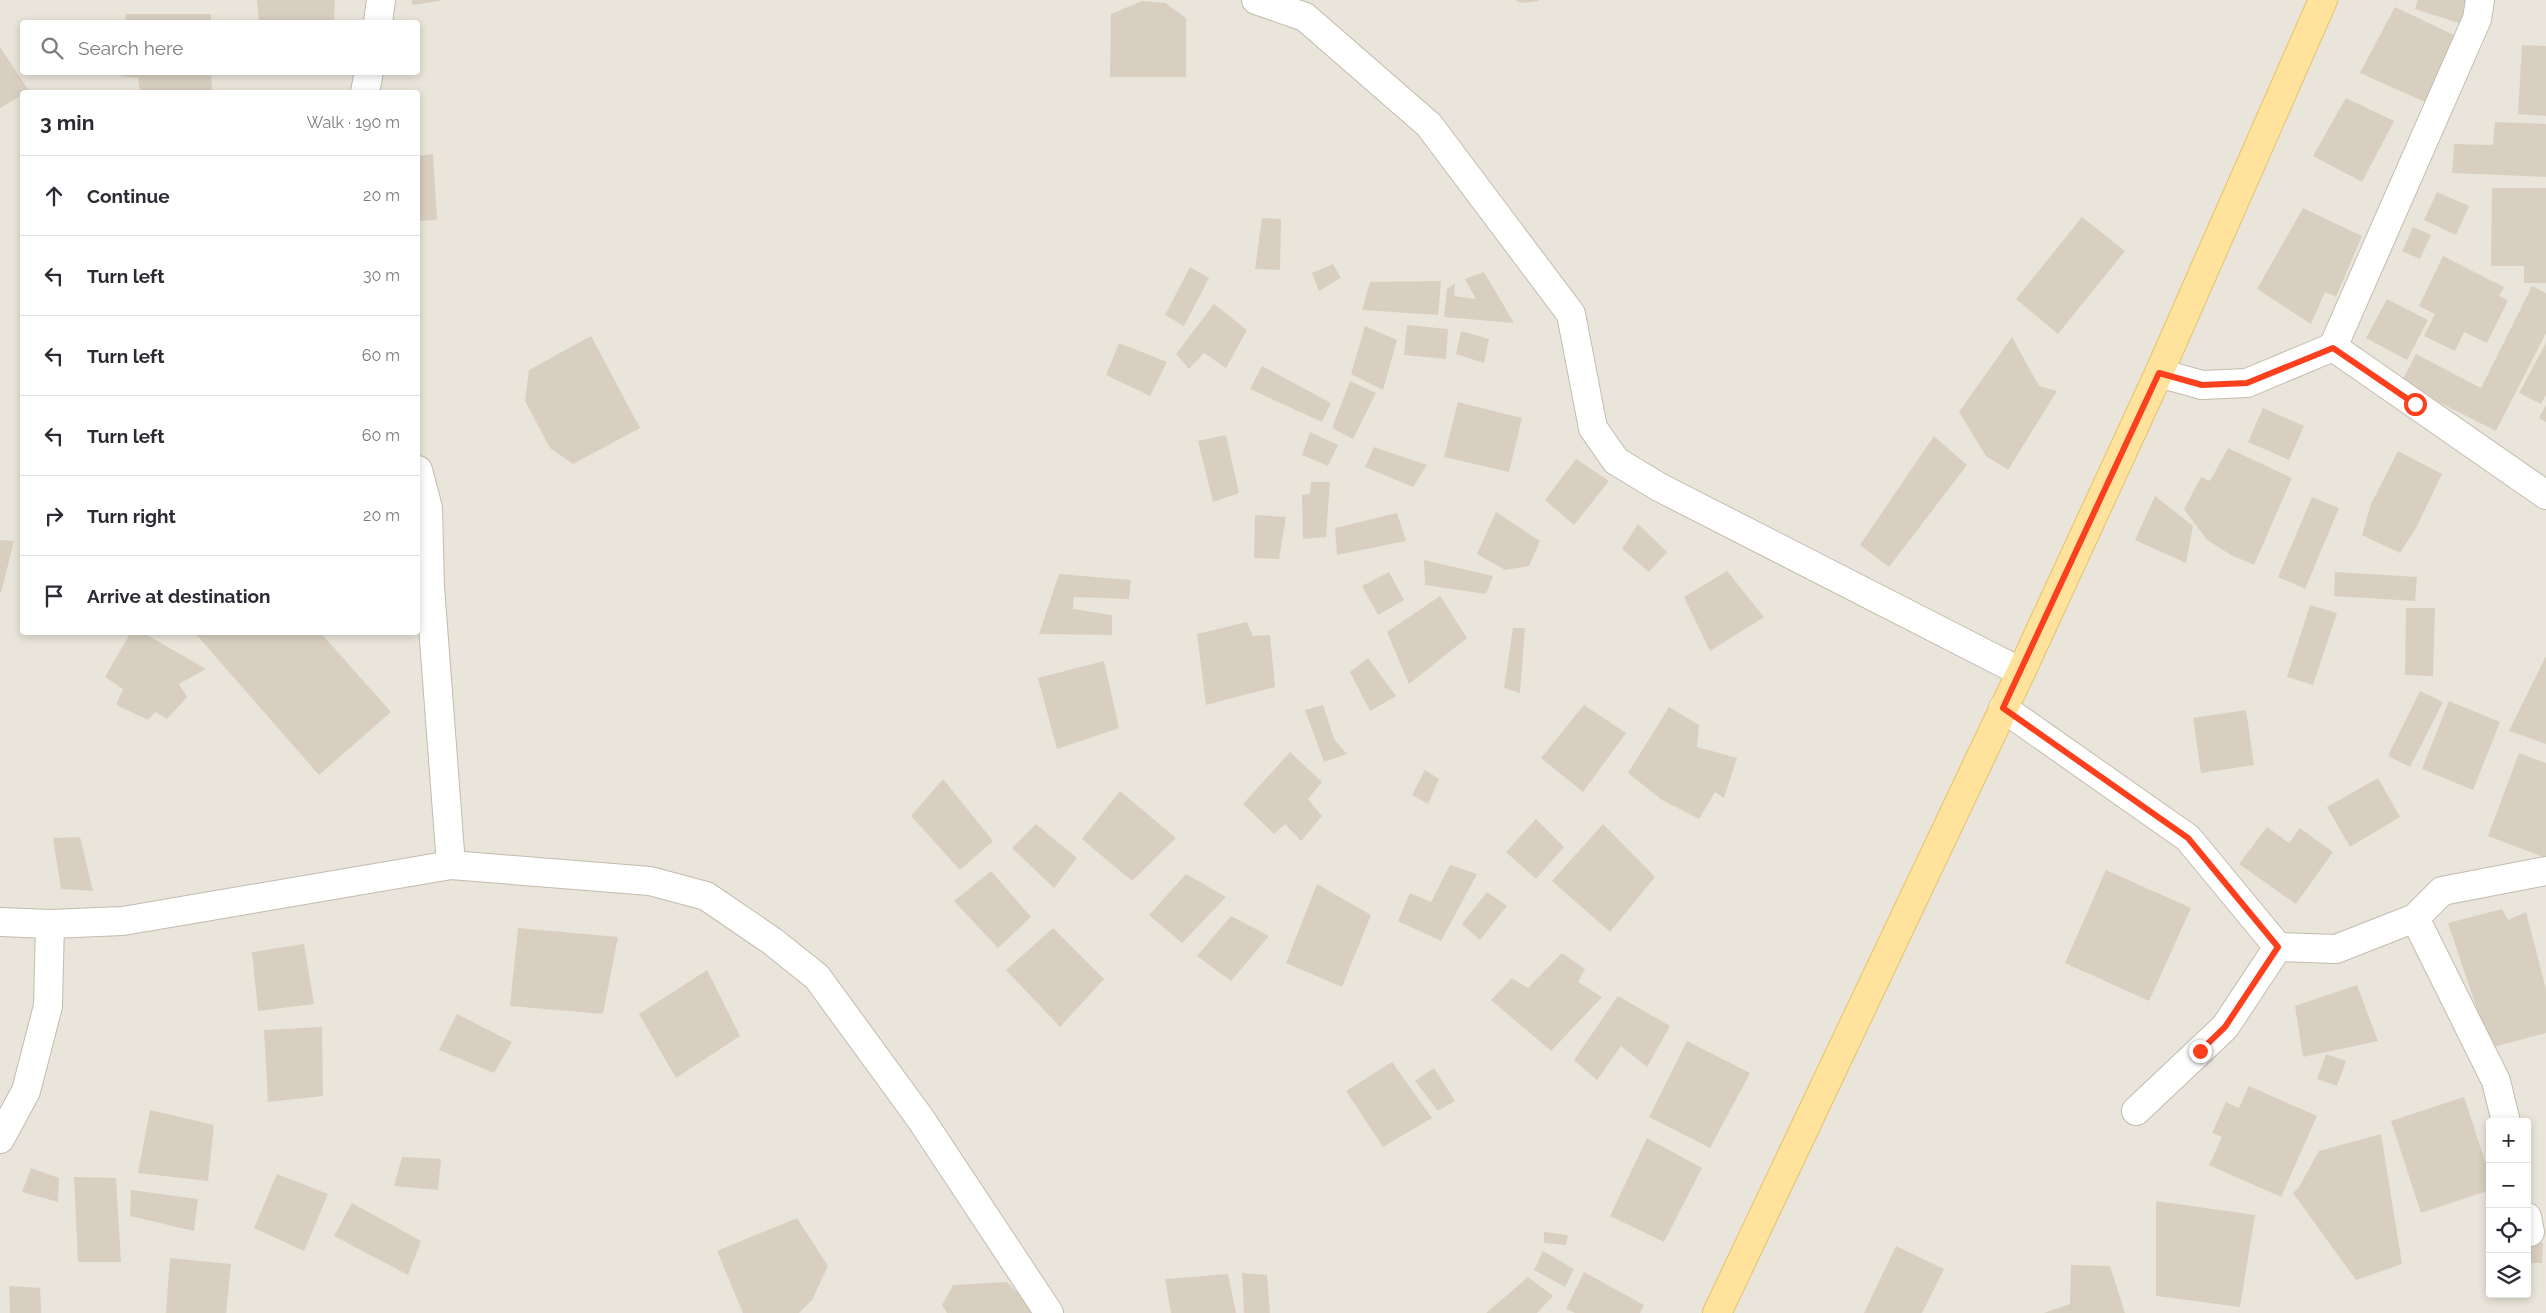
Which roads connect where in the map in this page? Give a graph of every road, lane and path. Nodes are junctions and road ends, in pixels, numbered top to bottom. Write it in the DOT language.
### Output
graph roads {
  1 [pos="381,0"];
  2 [pos="1256,0"];
  3 [pos="2323,0"];
  4 [pos="2480,0"];
  5 [pos="378,20"];
  6 [pos="369,75"];
  7 [pos="366,90"];
  8 [pos="2333,348"];
  9 [pos="2159,373"];
  10 [pos="420,478"];
  11 [pos="2546,495"];
  12 [pos="2021,672"];
  13 [pos="2003,708"];
  14 [pos="451,865"];
  15 [pos="2546,871"];
  16 [pos="2415,918"];
  17 [pos="0,922"];
  18 [pos="50,924"];
  19 [pos="2278,947"];
  20 [pos="2136,1112"];
  21 [pos="2505,1118"];
  22 [pos="0,1139"];
  23 [pos="1049,1313"];
  24 [pos="1717,1313"];
  1 -- 5 [label="street"];
  2 -- 12 [label="street"];
  3 -- 9 [label="main road"];
  4 -- 8 [label="street"];
  6 -- 7 [label="street"];
  8 -- 9 [label="street"];
  8 -- 11 [label="street"];
  9 -- 12 [label="main road"];
  10 -- 14 [label="street"];
  12 -- 13 [label="main road"];
  13 -- 19 [label="street"];
  13 -- 24 [label="main road"];
  14 -- 18 [label="street"];
  14 -- 23 [label="street"];
  15 -- 16 [label="street"];
  16 -- 19 [label="street"];
  16 -- 21 [label="street"];
  17 -- 18 [label="street"];
  18 -- 22 [label="street"];
  19 -- 20 [label="street"];
}
